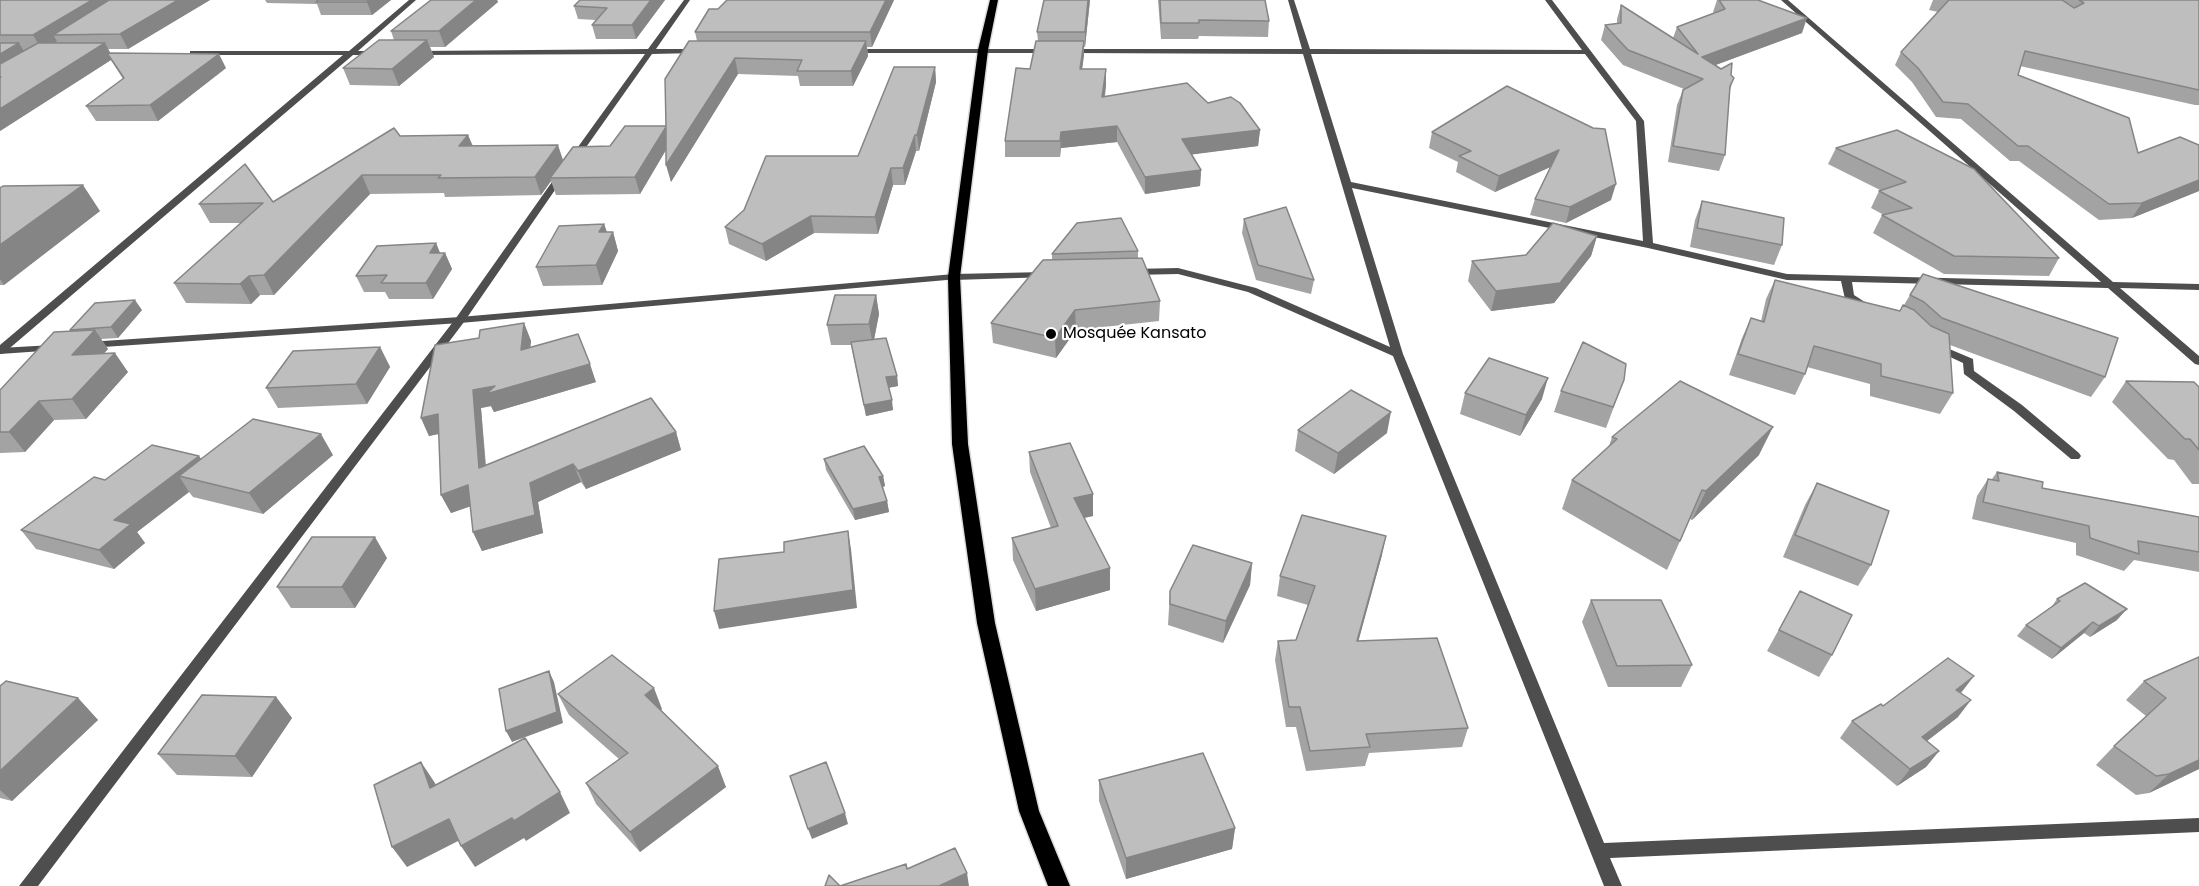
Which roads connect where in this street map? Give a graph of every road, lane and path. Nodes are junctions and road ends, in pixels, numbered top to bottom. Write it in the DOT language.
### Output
graph roads {
  1 [pos="413,0"];
  2 [pos="687,0"];
  3 [pos="994,0"];
  4 [pos="1291,0"];
  5 [pos="1548,0"];
  6 [pos="1784,0"];
  7 [pos="983,50"];
  8 [pos="708,51"];
  9 [pos="840,51"];
  10 [pos="1306,51"];
  11 [pos="408,52"];
  12 [pos="649,52"];
  13 [pos="1587,52"];
  14 [pos="351,53"];
  15 [pos="385,53"];
  16 [pos="185,54"];
  17 [pos="1346,184"];
  18 [pos="1648,245"];
  19 [pos="1119,273"];
  20 [pos="1060,274"];
  21 [pos="954,277"];
  22 [pos="1846,279"];
  23 [pos="2108,285"];
  24 [pos="2199,287"];
  25 [pos="1873,310"];
  26 [pos="460,320"];
  27 [pos="1925,342"];
  28 [pos="0,351"];
  29 [pos="1398,354"];
  30 [pos="2199,362"];
  31 [pos="2075,456"];
  32 [pos="2199,825"];
  33 [pos="1598,851"];
  34 [pos="28,886"];
  35 [pos="1059,886"];
  36 [pos="1613,886"];
  1 -- 14 [label="street"];
  2 -- 12 [label="street"];
  3 -- 7 [label="main road"];
  4 -- 10 [label="street"];
  5 -- 13 [label="street"];
  6 -- 23 [label="street"];
  7 -- 9 [label="street"];
  7 -- 10 [label="street"];
  7 -- 21 [label="main road"];
  8 -- 12 [label="street"];
  10 -- 13 [label="street"];
  10 -- 17 [label="street"];
  11 -- 12 [label="street"];
  12 -- 26 [label="street"];
  13 -- 18 [label="street"];
  14 -- 15 [label="street"];
  14 -- 16 [label="street"];
  14 -- 28 [label="street"];
  17 -- 18 [label="street"];
  17 -- 29 [label="street"];
  18 -- 22 [label="street"];
  19 -- 29 [label="street"];
  20 -- 21 [label="street"];
  21 -- 26 [label="street"];
  21 -- 35 [label="main road"];
  22 -- 23 [label="street"];
  22 -- 25 [label="street"];
  23 -- 24 [label="street"];
  23 -- 30 [label="street"];
  26 -- 28 [label="street"];
  26 -- 34 [label="street"];
  27 -- 31 [label="street"];
  29 -- 33 [label="street"];
  32 -- 33 [label="street"];
  33 -- 36 [label="street"];
}
